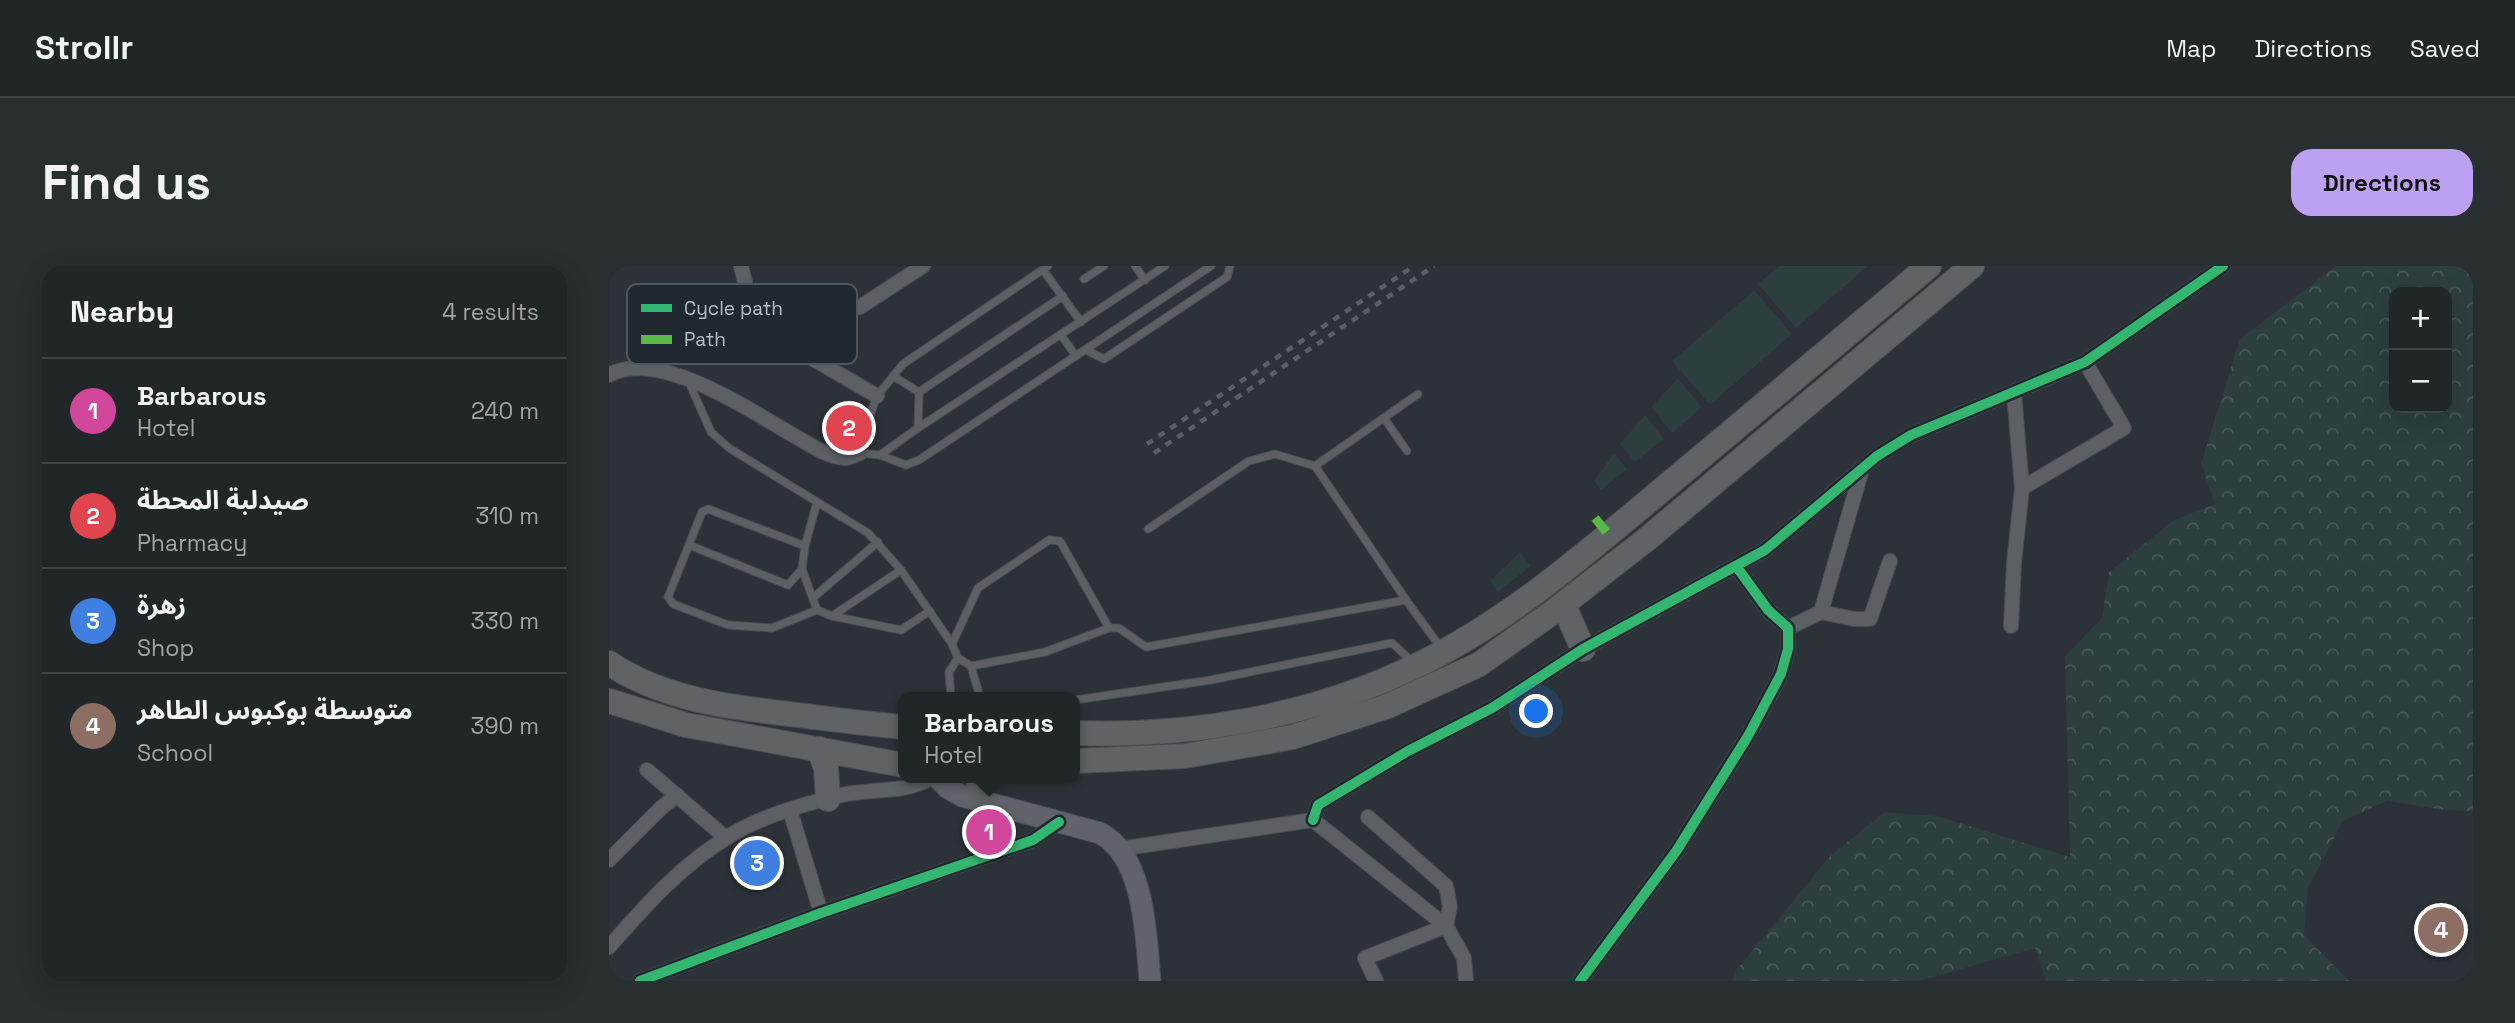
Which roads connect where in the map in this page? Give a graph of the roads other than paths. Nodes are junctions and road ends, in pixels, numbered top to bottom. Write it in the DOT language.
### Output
graph roads {
  1 [pos="741,266"];
  2 [pos="923,266"];
  3 [pos="1104,266"];
  4 [pos="1135,266"];
  5 [pos="1165,266"];
  6 [pos="1211,266"];
  7 [pos="1230,266"];
  8 [pos="1929,266"];
  9 [pos="1972,266"];
  10 [pos="2223,266"];
  11 [pos="1045,268"];
  12 [pos="1084,279"];
  13 [pos="1145,280"];
  14 [pos="745,282"];
  15 [pos="1062,296"];
  16 [pos="857,307"];
  17 [pos="1081,322"];
  18 [pos="1062,335"];
  19 [pos="1086,349"];
  20 [pos="1076,356"];
  21 [pos="2085,362"];
  22 [pos="651,364"];
  23 [pos="822,364"];
  24 [pos="649,368"];
  25 [pos="609,375"];
  26 [pos="893,376"];
  27 [pos="688,379"];
  28 [pos="710,390"];
  29 [pos="919,392"];
  30 [pos="2014,393"];
  31 [pos="1418,394"];
  32 [pos="877,396"];
  33 [pos="696,397"];
  34 [pos="1384,418"];
  35 [pos="918,428"];
  36 [pos="1407,451"];
  37 [pos="860,453"];
  38 [pos="880,455"];
  39 [pos="1315,466"];
  40 [pos="1862,469"];
  41 [pos="2022,488"];
  42 [pos="817,502"];
  43 [pos="1148,529"];
  44 [pos="878,542"];
  45 [pos="689,545"];
  46 [pos="805,546"];
  47 [pos="1891,561"];
  48 [pos="1736,566"];
  49 [pos="802,569"];
  50 [pos="901,570"];
  51 [pos="814,597"];
  52 [pos="1405,600"];
  53 [pos="1563,604"];
  54 [pos="817,610"];
  55 [pos="930,611"];
  56 [pos="1821,612"];
  57 [pos="832,616"];
  58 [pos="2011,626"];
  59 [pos="1109,628"];
  60 [pos="1788,628"];
  61 [pos="952,644"];
  62 [pos="1583,649"];
  63 [pos="1444,652"];
  64 [pos="958,658"];
  65 [pos="609,663"];
  66 [pos="971,666"];
  67 [pos="1417,666"];
  68 [pos="951,692"];
  69 [pos="979,692"];
  70 [pos="1080,699"];
  71 [pos="609,701"];
  72 [pos="898,726"];
  73 [pos="1080,733"];
  74 [pos="819,749"];
  75 [pos="1080,761"];
  76 [pos="898,764"];
  77 [pos="647,770"];
  78 [pos="918,783"];
  79 [pos="943,783"];
  80 [pos="968,792"];
  81 [pos="677,795"];
  82 [pos="828,799"];
  83 [pos="790,810"];
  84 [pos="1368,817"];
  85 [pos="1313,820"];
  86 [pos="1059,822"];
  87 [pos="726,838"];
  88 [pos="1119,849"];
  89 [pos="609,860"];
  90 [pos="821,913"];
  91 [pos="1446,926"];
  92 [pos="609,947"];
  93 [pos="677,975"];
  94 [pos="640,981"];
  95 [pos="1150,981"];
  96 [pos="1376,981"];
  97 [pos="1466,981"];
  98 [pos="1580,981"];
  1 -- 14 [label="street"];
  2 -- 16 [label="street"];
  3 -- 12 [label="lane"];
  4 -- 13 [label="lane"];
  5 -- 13 [label="lane"];
  6 -- 19 [label="lane"];
  7 -- 19 [label="lane"];
  8 -- 63 [label="highway"];
  9 -- 53 [label="highway"];
  10 -- 21 [label="street"];
  11 -- 15 [label="lane"];
  11 -- 26 [label="lane"];
  13 -- 17 [label="lane"];
  15 -- 17 [label="lane"];
  15 -- 29 [label="lane"];
  17 -- 18 [label="lane"];
  18 -- 20 [label="lane"];
  18 -- 35 [label="lane"];
  19 -- 20 [label="lane"];
  20 -- 38 [label="lane"];
  21 -- 30 [label="street"];
  21 -- 41 [label="street"];
  22 -- 24 [label="street"];
  23 -- 32 [label="street"];
  24 -- 25 [label="street"];
  24 -- 27 [label="street"];
  26 -- 29 [label="lane"];
  26 -- 32 [label="lane"];
  27 -- 28 [label="street"];
  27 -- 33 [label="lane"];
  28 -- 33 [label="lane"];
  28 -- 37 [label="street"];
  29 -- 35 [label="lane"];
  30 -- 40 [label="street"];
  30 -- 41 [label="street"];
  31 -- 34 [label="lane"];
  32 -- 37 [label="lane"];
  33 -- 42 [label="lane"];
  34 -- 36 [label="lane"];
  34 -- 39 [label="lane"];
  35 -- 38 [label="lane"];
  37 -- 38 [label="lane"];
  39 -- 43 [label="lane"];
  39 -- 52 [label="lane"];
  40 -- 48 [label="street"];
  40 -- 56 [label="street"];
  41 -- 58 [label="street"];
  42 -- 44 [label="lane"];
  42 -- 46 [label="lane"];
  44 -- 50 [label="lane"];
  44 -- 51 [label="lane"];
  45 -- 46 [label="lane"];
  45 -- 49 [label="lane"];
  45 -- 54 [label="lane"];
  46 -- 49 [label="lane"];
  47 -- 56 [label="street"];
  48 -- 60 [label="street"];
  48 -- 62 [label="street"];
  49 -- 51 [label="lane"];
  50 -- 55 [label="lane"];
  50 -- 57 [label="lane"];
  51 -- 54 [label="lane"];
  52 -- 59 [label="lane"];
  52 -- 63 [label="lane"];
  53 -- 62 [label="highway"];
  53 -- 75 [label="highway"];
  54 -- 57 [label="lane"];
  55 -- 57 [label="lane"];
  55 -- 61 [label="lane"];
  56 -- 60 [label="street"];
  59 -- 61 [label="lane"];
  59 -- 66 [label="lane"];
  60 -- 98 [label="street"];
  61 -- 64 [label="lane"];
  62 -- 85 [label="street"];
  63 -- 67 [label="highway"];
  64 -- 66 [label="lane"];
  64 -- 68 [label="lane"];
  65 -- 72 [label="highway"];
  66 -- 69 [label="lane"];
  67 -- 70 [label="lane"];
  67 -- 73 [label="highway"];
  71 -- 74 [label="highway"];
  74 -- 76 [label="highway"];
  74 -- 82 [label="highway"];
  77 -- 81 [label="street"];
  78 -- 82 [label="street"];
  79 -- 80 [label="main road"];
  80 -- 86 [label="main road"];
  81 -- 87 [label="street"];
  81 -- 89 [label="street"];
  82 -- 83 [label="street"];
  83 -- 87 [label="street"];
  83 -- 90 [label="street"];
  84 -- 91 [label="street"];
  85 -- 88 [label="street"];
  85 -- 91 [label="street"];
  86 -- 88 [label="main road"];
  86 -- 90 [label="street"];
  87 -- 92 [label="street"];
  88 -- 95 [label="main road"];
  90 -- 93 [label="street"];
  91 -- 96 [label="street"];
  91 -- 97 [label="street"];
  93 -- 94 [label="street"];
}
